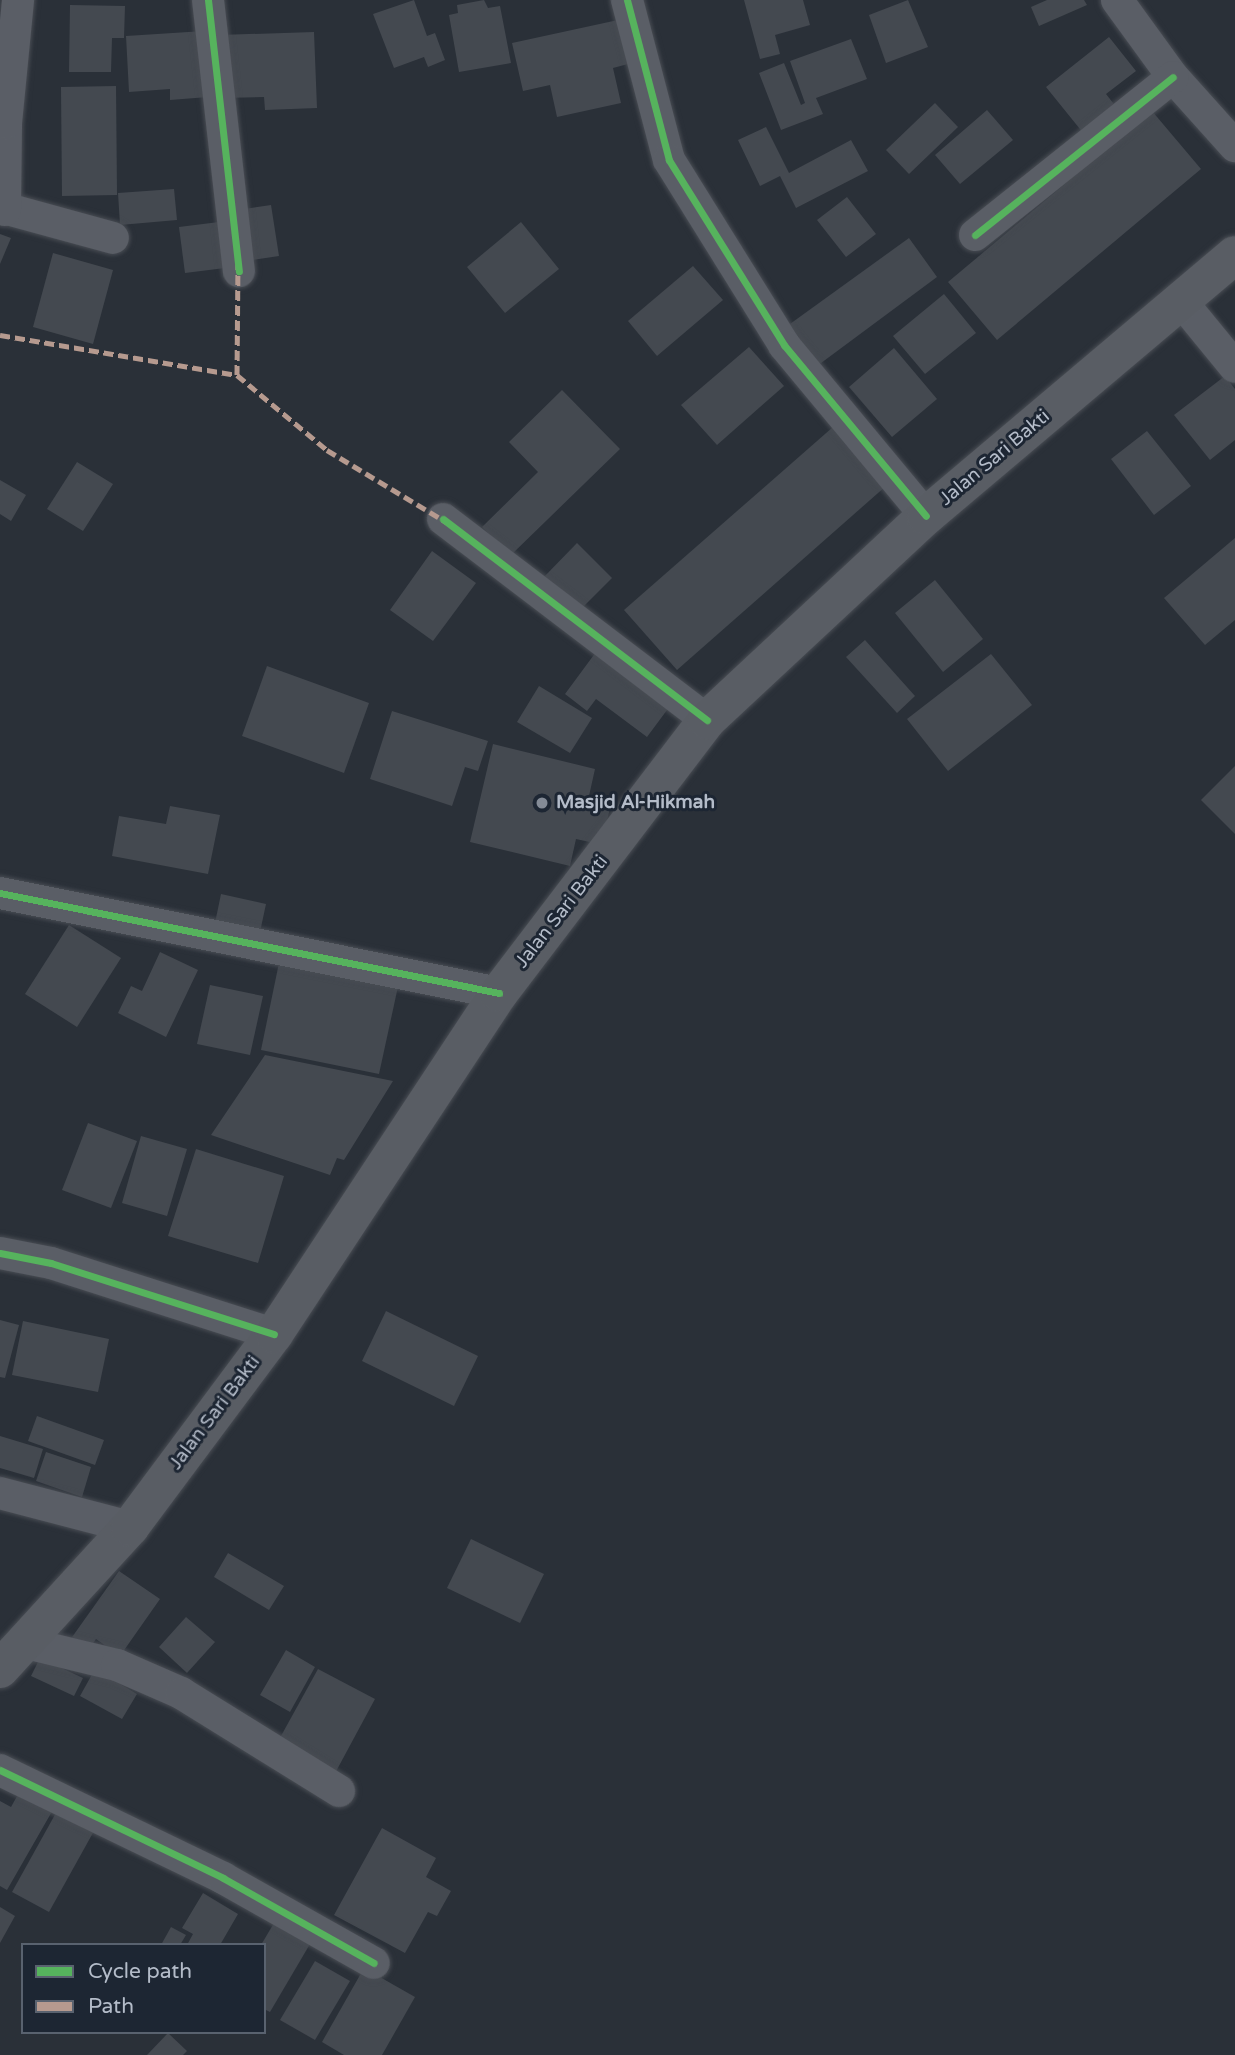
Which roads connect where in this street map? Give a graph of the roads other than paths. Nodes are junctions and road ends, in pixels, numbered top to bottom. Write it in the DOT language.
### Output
graph roads {
  1 [pos="18,0"];
  2 [pos="208,0"];
  3 [pos="627,0"];
  4 [pos="1117,0"];
  5 [pos="1173,77"];
  6 [pos="3,123"];
  7 [pos="1235,146"];
  8 [pos="3,209"];
  9 [pos="975,234"];
  10 [pos="113,238"];
  11 [pos="1235,255"];
  12 [pos="239,271"];
  13 [pos="1181,301"];
  14 [pos="1235,367"];
  15 [pos="926,516"];
  16 [pos="443,519"];
  17 [pos="707,720"];
  18 [pos="0,893"];
  19 [pos="499,993"];
  20 [pos="0,1253"];
  21 [pos="274,1334"];
  22 [pos="0,1493"];
  23 [pos="130,1527"];
  24 [pos="13,1656"];
  25 [pos="0,1770"];
  26 [pos="338,1791"];
  27 [pos="373,1963"];
  1 -- 6 [label="street"];
  2 -- 12 [label="street"];
  3 -- 15 [label="street"];
  4 -- 5 [label="street"];
  5 -- 7 [label="street"];
  5 -- 9 [label="street"];
  6 -- 8 [label="street"];
  8 -- 10 [label="street"];
  11 -- 13 [label="main road, Jalan Sari Bakti"];
  13 -- 14 [label="street"];
  13 -- 15 [label="main road, Jalan Sari Bakti"];
  15 -- 17 [label="main road, Jalan Sari Bakti"];
  16 -- 17 [label="street"];
  17 -- 19 [label="main road, Jalan Sari Bakti"];
  18 -- 19 [label="street"];
  19 -- 21 [label="main road, Jalan Sari Bakti"];
  20 -- 21 [label="street"];
  21 -- 23 [label="main road, Jalan Sari Bakti"];
  22 -- 23 [label="street"];
  23 -- 24 [label="main road, Jalan Sari Bakti"];
  24 -- 26 [label="street"];
  25 -- 27 [label="street"];
}
